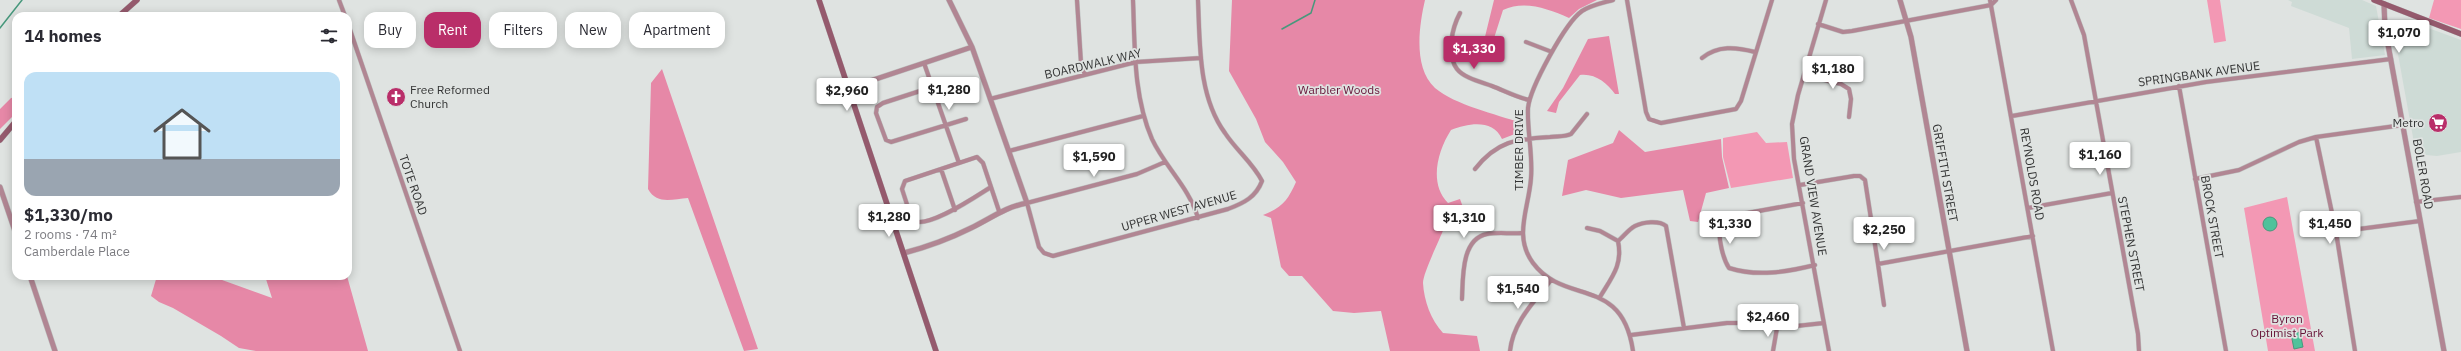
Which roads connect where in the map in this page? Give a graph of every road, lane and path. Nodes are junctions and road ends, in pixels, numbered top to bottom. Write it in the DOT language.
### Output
graph roads {
  1 [pos="137,0"];
  2 [pos="340,0"];
  3 [pos="819,0"];
  4 [pos="948,0"];
  5 [pos="1077,0"];
  6 [pos="1133,0"];
  7 [pos="1198,0"];
  8 [pos="1613,0"];
  9 [pos="1627,0"];
  10 [pos="1772,0"];
  11 [pos="1826,0"];
  12 [pos="1900,0"];
  13 [pos="1996,0"];
  14 [pos="2071,0"];
  15 [pos="2374,0"];
  16 [pos="1990,2"];
  17 [pos="2384,2"];
  18 [pos="124,12"];
  19 [pos="344,12"];
  20 [pos="1460,13"];
  21 [pos="1906,21"];
  22 [pos="1818,24"];
  23 [pos="2461,34"];
  24 [pos="352,36"];
  25 [pos="1526,42"];
  26 [pos="972,47"];
  27 [pos="1552,52"];
  28 [pos="1755,52"];
  29 [pos="1201,58"];
  30 [pos="1702,58"];
  31 [pos="2391,59"];
  32 [pos="1136,62"];
  33 [pos="924,63"];
  34 [pos="1085,75"];
  35 [pos="1804,75"];
  36 [pos="954,80"];
  37 [pos="2179,86"];
  38 [pos="932,87"];
  39 [pos="849,88"];
  40 [pos="990,99"];
  41 [pos="1530,100"];
  42 [pos="2095,101"];
  43 [pos="1587,114"];
  44 [pos="1143,116"];
  45 [pos="2012,116"];
  46 [pos="1849,117"];
  47 [pos="966,119"];
  48 [pos="2403,125"];
  49 [pos="12,126"];
  50 [pos="946,126"];
  51 [pos="1529,137"];
  52 [pos="2316,137"];
  53 [pos="0,140"];
  54 [pos="1009,151"];
  55 [pos="1165,162"];
  56 [pos="959,163"];
  57 [pos="941,169"];
  58 [pos="1475,169"];
  59 [pos="2195,180"];
  60 [pos="1800,185"];
  61 [pos="0,187"];
  62 [pos="991,187"];
  63 [pos="2112,193"];
  64 [pos="2461,197"];
  65 [pos="2416,202"];
  66 [pos="1027,203"];
  67 [pos="1803,203"];
  68 [pos="2028,208"];
  69 [pos="955,210"];
  70 [pos="999,211"];
  71 [pos="1198,218"];
  72 [pos="2420,221"];
  73 [pos="12,222"];
  74 [pos="1588,228"];
  75 [pos="2336,232"];
  76 [pos="1521,233"];
  77 [pos="2033,236"];
  78 [pos="1618,242"];
  79 [pos="1949,252"];
  80 [pos="904,253"];
  81 [pos="1878,264"];
  82 [pos="1815,265"];
  83 [pos="31,280"];
  84 [pos="1551,280"];
  85 [pos="1600,297"];
  86 [pos="1462,299"];
  87 [pos="1884,305"];
  88 [pos="1824,323"];
  89 [pos="1684,328"];
  90 [pos="1777,328"];
  91 [pos="1631,335"];
  92 [pos="55,351"];
  93 [pos="460,351"];
  94 [pos="936,351"];
  95 [pos="1510,351"];
  96 [pos="1633,351"];
  97 [pos="1773,351"];
  98 [pos="1829,351"];
  99 [pos="1967,351"];
  100 [pos="2053,351"];
  101 [pos="2139,351"];
  102 [pos="2226,351"];
  103 [pos="2355,351"];
  104 [pos="2444,351"];
  1 -- 18 [label="main road"];
  2 -- 19 [label="street"];
  3 -- 39 [label="main road"];
  4 -- 26 [label="street"];
  5 -- 34 [label="street"];
  6 -- 32 [label="street"];
  7 -- 29 [label="street, UPPER WEST AVENUE"];
  8 -- 27 [label="street, TIMBER DRIVE"];
  9 -- 28 [label="street"];
  10 -- 28 [label="street"];
  11 -- 22 [label="street, GRAND VIEW AVENUE"];
  12 -- 21 [label="street, GRIFFITH STREET"];
  13 -- 16 [label="street"];
  14 -- 42 [label="street, STEPHEN STREET"];
  15 -- 17 [label="main road"];
  16 -- 21 [label="street"];
  16 -- 45 [label="street, REYNOLDS ROAD"];
  17 -- 23 [label="main road"];
  17 -- 31 [label="street, BOLER ROAD"];
  20 -- 41 [label="street"];
  21 -- 22 [label="street"];
  21 -- 79 [label="street, GRIFFITH STREET"];
  22 -- 35 [label="street, GRAND VIEW AVENUE"];
  24 -- 93 [label="street, TOTE ROAD"];
  25 -- 27 [label="street"];
  26 -- 33 [label="street"];
  26 -- 40 [label="street"];
  27 -- 41 [label="street, TIMBER DRIVE"];
  28 -- 30 [label="street"];
  29 -- 32 [label="street, BOARDWALK WAY"];
  29 -- 71 [label="street, UPPER WEST AVENUE"];
  31 -- 37 [label="street, SPRINGBANK AVENUE"];
  31 -- 48 [label="street, BOLER ROAD"];
  32 -- 34 [label="street, BOARDWALK WAY"];
  32 -- 44 [label="street"];
  33 -- 38 [label="street"];
  33 -- 39 [label="street"];
  34 -- 40 [label="street, BOARDWALK WAY"];
  35 -- 46 [label="street"];
  35 -- 60 [label="street, GRAND VIEW AVENUE"];
  36 -- 38 [label="street"];
  37 -- 42 [label="street, SPRINGBANK AVENUE"];
  37 -- 59 [label="street, BROCK STREET"];
  38 -- 50 [label="street"];
  38 -- 50 [label="street"];
  39 -- 80 [label="main road"];
  40 -- 54 [label="street"];
  41 -- 51 [label="street, TIMBER DRIVE"];
  42 -- 45 [label="street, SPRINGBANK AVENUE"];
  42 -- 63 [label="street, STEPHEN STREET"];
  43 -- 51 [label="street"];
  44 -- 54 [label="street"];
  44 -- 55 [label="street"];
  45 -- 68 [label="street, REYNOLDS ROAD"];
  47 -- 50 [label="street"];
  48 -- 52 [label="street"];
  48 -- 65 [label="street, BOLER ROAD"];
  49 -- 53 [label="main road"];
  50 -- 56 [label="street"];
  51 -- 58 [label="street"];
  51 -- 76 [label="street, TIMBER DRIVE"];
  52 -- 59 [label="street"];
  52 -- 75 [label="street"];
  54 -- 66 [label="street"];
  55 -- 66 [label="street"];
  55 -- 71 [label="street"];
  56 -- 57 [label="street"];
  56 -- 62 [label="street"];
  57 -- 69 [label="street"];
  57 -- 69 [label="street"];
  59 -- 102 [label="street, BROCK STREET"];
  60 -- 67 [label="street, GRAND VIEW AVENUE"];
  60 -- 81 [label="street"];
  61 -- 73 [label="street"];
  62 -- 69 [label="street"];
  62 -- 70 [label="street"];
  63 -- 68 [label="street"];
  63 -- 101 [label="street, STEPHEN STREET"];
  64 -- 65 [label="street"];
  65 -- 72 [label="street, BOLER ROAD"];
  66 -- 70 [label="street"];
  66 -- 71 [label="street, UPPER WEST AVENUE"];
  67 -- 82 [label="street, GRAND VIEW AVENUE"];
  67 -- 82 [label="street"];
  68 -- 77 [label="street, REYNOLDS ROAD"];
  70 -- 80 [label="street"];
  72 -- 75 [label="street"];
  72 -- 104 [label="street, BOLER ROAD"];
  74 -- 78 [label="street"];
  75 -- 103 [label="street"];
  76 -- 84 [label="street, TIMBER DRIVE"];
  76 -- 86 [label="street"];
  77 -- 79 [label="street"];
  77 -- 100 [label="street, REYNOLDS ROAD"];
  78 -- 85 [label="street"];
  78 -- 89 [label="street"];
  79 -- 81 [label="street"];
  79 -- 99 [label="street, GRIFFITH STREET"];
  80 -- 94 [label="main road"];
  81 -- 87 [label="street"];
  82 -- 88 [label="street, GRAND VIEW AVENUE"];
  83 -- 92 [label="street"];
  84 -- 85 [label="street, TIMBER DRIVE"];
  84 -- 95 [label="street"];
  85 -- 91 [label="street, TIMBER DRIVE"];
  88 -- 90 [label="street"];
  88 -- 98 [label="street, GRAND VIEW AVENUE"];
  89 -- 90 [label="street"];
  89 -- 91 [label="street"];
  90 -- 97 [label="street"];
  91 -- 96 [label="street, TIMBER DRIVE"];
}
